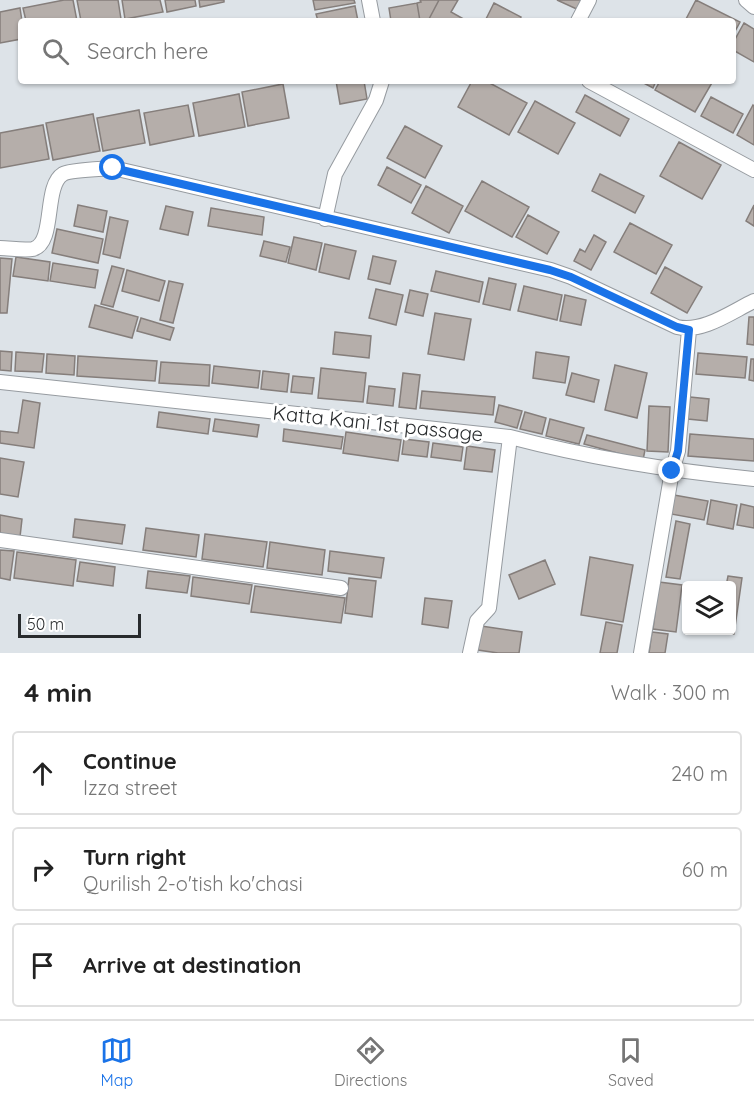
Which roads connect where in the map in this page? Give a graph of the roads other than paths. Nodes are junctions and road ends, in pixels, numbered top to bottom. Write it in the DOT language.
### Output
graph roads {
  1 [pos="369,0"];
  2 [pos="589,0"];
  3 [pos="747,0"];
  4 [pos="754,6"];
  5 [pos="372,18"];
  6 [pos="580,18"];
  7 [pos="381,84"];
  8 [pos="595,84"];
  9 [pos="754,170"];
  10 [pos="325,219"];
  11 [pos="0,248"];
  12 [pos="754,301"];
  13 [pos="689,330"];
  14 [pos="0,382"];
  15 [pos="510,437"];
  16 [pos="672,471"];
  17 [pos="754,479"];
  18 [pos="0,540"];
  19 [pos="341,588"];
  20 [pos="470,653"];
  21 [pos="641,653"];
  1 -- 5 [label="street"];
  2 -- 6 [label="street"];
  3 -- 4 [label="street"];
  7 -- 10 [label="street"];
  8 -- 9 [label="street"];
  10 -- 11 [label="street"];
  10 -- 13 [label="street"];
  12 -- 13 [label="street"];
  13 -- 16 [label="street"];
  14 -- 15 [label="street, Katta Kani 1st passage"];
  15 -- 16 [label="street, Katta Kani 1st passage"];
  15 -- 20 [label="street"];
  16 -- 17 [label="street, Katta Kani 1st passage"];
  16 -- 21 [label="street"];
  18 -- 19 [label="street"];
}
